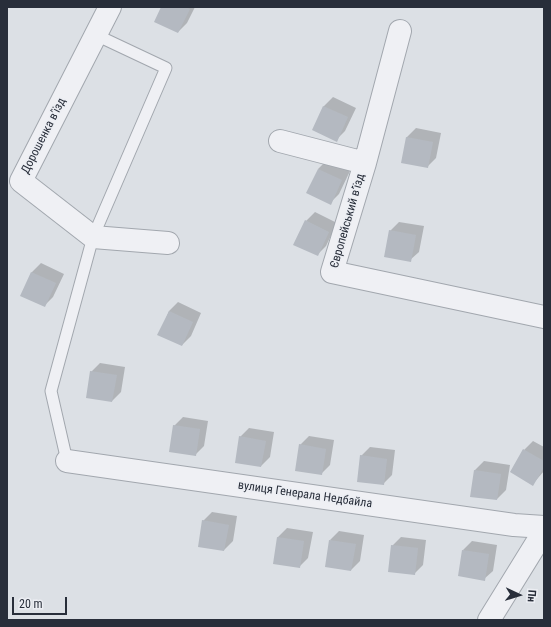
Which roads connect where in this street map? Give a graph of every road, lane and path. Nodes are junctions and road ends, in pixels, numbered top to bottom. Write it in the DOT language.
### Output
graph roads {
  1 [pos="110,7"];
  2 [pos="400,31"];
  3 [pos="96,35"];
  4 [pos="280,142"];
  5 [pos="365,164"];
  6 [pos="14,178"];
  7 [pos="93,237"];
  8 [pos="168,243"];
  9 [pos="544,317"];
  10 [pos="67,461"];
  11 [pos="544,527"];
  12 [pos="544,531"];
  13 [pos="490,620"];
  1 -- 3 [label="street, Дорошенка в’їзд"];
  2 -- 5 [label="street, Європейський в’їзд"];
  3 -- 6 [label="street, Дорошенка в’їзд"];
  3 -- 7 [label="lane"];
  4 -- 5 [label="street"];
  5 -- 9 [label="street, Європейський в’їзд"];
  6 -- 7 [label="street, Дорошенка в’їзд"];
  7 -- 8 [label="street"];
  7 -- 10 [label="lane"];
  10 -- 11 [label="street, вулиця Генерала Недбайла"];
  12 -- 13 [label="street"];
}
